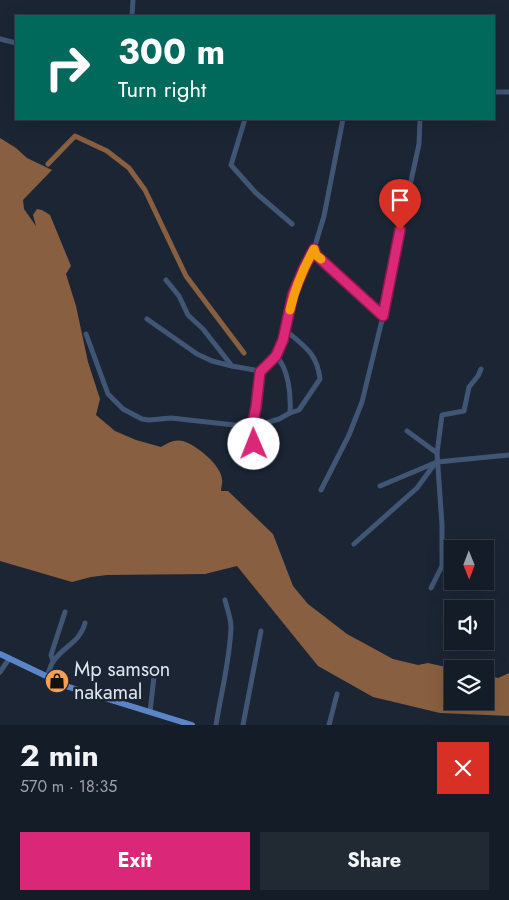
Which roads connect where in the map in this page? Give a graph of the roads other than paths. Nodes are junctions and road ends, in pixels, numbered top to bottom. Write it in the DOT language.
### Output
graph roads {
  1 [pos="133,0"];
  2 [pos="132,15"];
  3 [pos="0,39"];
  4 [pos="15,43"];
  5 [pos="495,92"];
  6 [pos="509,92"];
  7 [pos="245,120"];
  8 [pos="343,120"];
  9 [pos="420,120"];
  10 [pos="292,224"];
  11 [pos="314,249"];
  12 [pos="166,280"];
  13 [pos="383,316"];
  14 [pos="147,319"];
  15 [pos="285,330"];
  16 [pos="86,334"];
  17 [pos="276,356"];
  18 [pos="232,366"];
  19 [pos="481,369"];
  20 [pos="260,372"];
  21 [pos="290,413"];
  22 [pos="252,427"];
  23 [pos="408,431"];
  24 [pos="437,454"];
  25 [pos="509,455"];
  26 [pos="241,456"];
  27 [pos="437,462"];
  28 [pos="380,486"];
  29 [pos="321,490"];
  30 [pos="354,544"];
  31 [pos="431,588"];
  32 [pos="225,600"];
  33 [pos="65,612"];
  34 [pos="85,623"];
  35 [pos="261,631"];
  36 [pos="0,654"];
  37 [pos="9,659"];
  38 [pos="53,661"];
  39 [pos="155,668"];
  40 [pos="0,672"];
  41 [pos="47,677"];
  42 [pos="337,694"];
  43 [pos="150,712"];
  44 [pos="192,725"];
  45 [pos="216,725"];
  46 [pos="243,725"];
  47 [pos="329,725"];
  1 -- 2 [label="street"];
  3 -- 4 [label="street"];
  5 -- 6 [label="street"];
  7 -- 10 [label="street"];
  8 -- 11 [label="street"];
  9 -- 13 [label="street"];
  11 -- 13 [label="street"];
  11 -- 15 [label="street"];
  12 -- 18 [label="street"];
  13 -- 29 [label="street"];
  14 -- 18 [label="street"];
  15 -- 17 [label="street"];
  15 -- 21 [label="street"];
  16 -- 22 [label="street"];
  17 -- 20 [label="street"];
  17 -- 21 [label="street"];
  18 -- 20 [label="street"];
  19 -- 24 [label="street"];
  20 -- 22 [label="street"];
  21 -- 22 [label="street"];
  22 -- 26 [label="street"];
  23 -- 24 [label="street"];
  24 -- 27 [label="street"];
  25 -- 27 [label="street"];
  27 -- 28 [label="street"];
  27 -- 30 [label="street"];
  27 -- 31 [label="street"];
  32 -- 45 [label="street"];
  33 -- 38 [label="street"];
  34 -- 38 [label="street"];
  35 -- 46 [label="street"];
  36 -- 37 [label="main road"];
  37 -- 40 [label="street"];
  37 -- 41 [label="main road"];
  38 -- 41 [label="street"];
  39 -- 43 [label="street"];
  41 -- 43 [label="main road"];
  42 -- 47 [label="street"];
  43 -- 44 [label="main road"];
}
